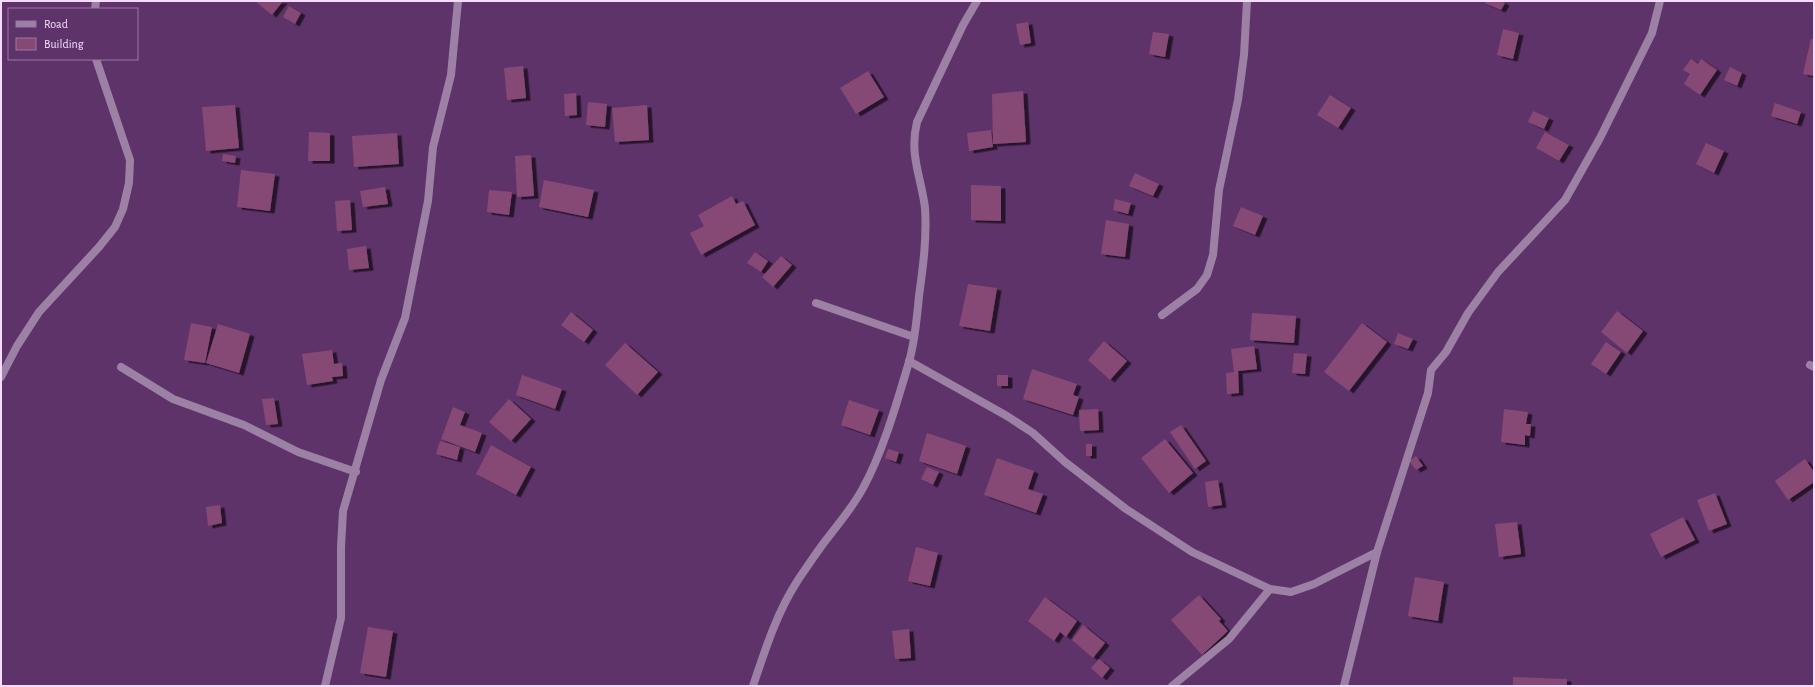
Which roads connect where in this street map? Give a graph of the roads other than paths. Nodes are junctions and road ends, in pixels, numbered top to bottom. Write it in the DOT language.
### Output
graph roads {
  1 [pos="458,1"];
  2 [pos="977,1"];
  3 [pos="1247,1"];
  4 [pos="1660,1"];
  5 [pos="96,60"];
  6 [pos="816,303"];
  7 [pos="1162,315"];
  8 [pos="914,337"];
  9 [pos="909,361"];
  10 [pos="121,367"];
  11 [pos="1,377"];
  12 [pos="356,472"];
  13 [pos="1377,552"];
  14 [pos="1270,589"];
  15 [pos="325,686"];
  16 [pos="753,686"];
  17 [pos="1172,686"];
  18 [pos="1344,686"];
  1 -- 12 [label="street"];
  2 -- 8 [label="street"];
  3 -- 7 [label="street"];
  4 -- 13 [label="street"];
  5 -- 11 [label="street"];
  6 -- 8 [label="street"];
  8 -- 9 [label="street"];
  9 -- 14 [label="street"];
  9 -- 16 [label="street"];
  10 -- 12 [label="street"];
  12 -- 15 [label="street"];
  13 -- 14 [label="street"];
  13 -- 18 [label="street"];
  14 -- 17 [label="street"];
}
